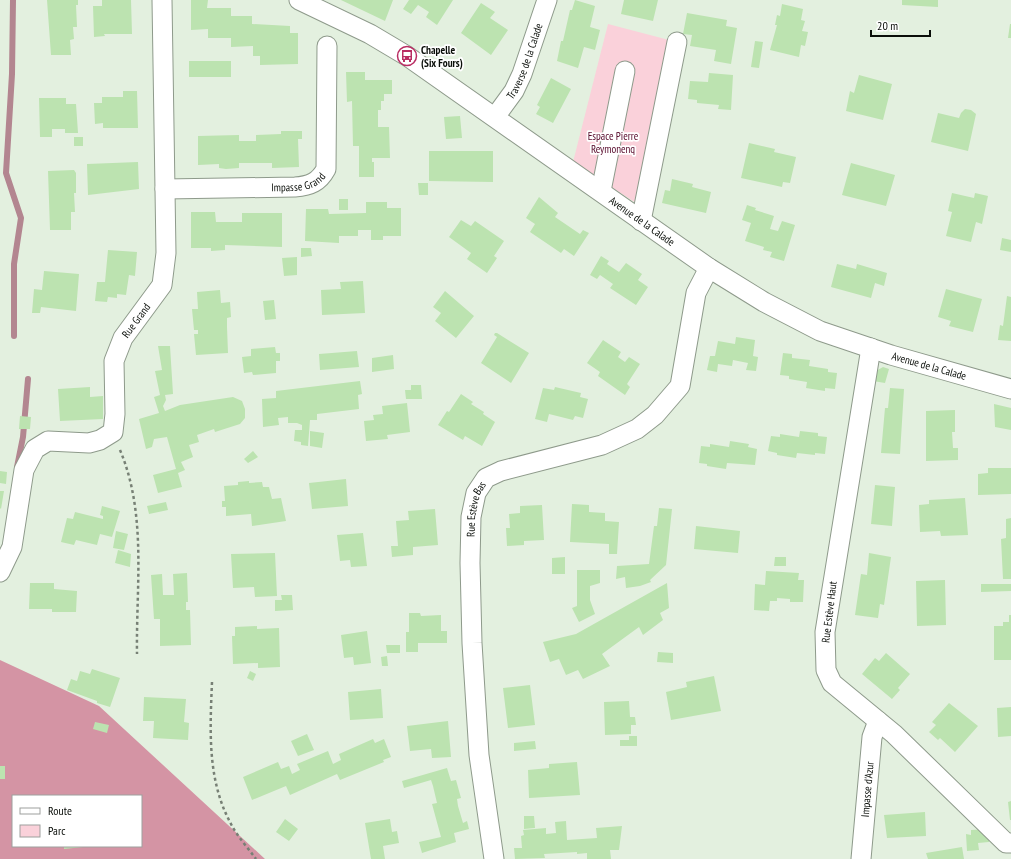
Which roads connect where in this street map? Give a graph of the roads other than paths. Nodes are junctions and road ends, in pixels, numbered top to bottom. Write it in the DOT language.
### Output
graph roads {
  1 [pos="162,0"];
  2 [pos="298,0"];
  3 [pos="546,0"];
  4 [pos="677,42"];
  5 [pos="327,46"];
  6 [pos="625,71"];
  7 [pos="495,117"];
  8 [pos="165,189"];
  9 [pos="601,191"];
  10 [pos="641,221"];
  11 [pos="709,268"];
  12 [pos="871,348"];
  13 [pos="1011,389"];
  14 [pos="0,572"];
  15 [pos="878,721"];
  16 [pos="1011,843"];
  17 [pos="494,859"];
  18 [pos="862,859"];
  1 -- 8 [label="street, Rue Grand"];
  2 -- 7 [label="street, Avenue de la Calade"];
  3 -- 7 [label="street, Traverse de la Calade"];
  4 -- 10 [label="street"];
  5 -- 8 [label="street, Impasse Grand"];
  6 -- 9 [label="street"];
  7 -- 9 [label="street, Avenue de la Calade"];
  8 -- 14 [label="street, Rue Grand"];
  9 -- 10 [label="street, Avenue de la Calade"];
  10 -- 11 [label="street, Avenue de la Calade"];
  11 -- 12 [label="street, Avenue de la Calade"];
  11 -- 17 [label="street, Rue Estève Bas"];
  12 -- 13 [label="street, Avenue de la Calade"];
  12 -- 15 [label="street, Rue Estève Haut"];
  15 -- 16 [label="street, Rue Estève Haut"];
  15 -- 18 [label="street, Impasse d'Azur"];
}
